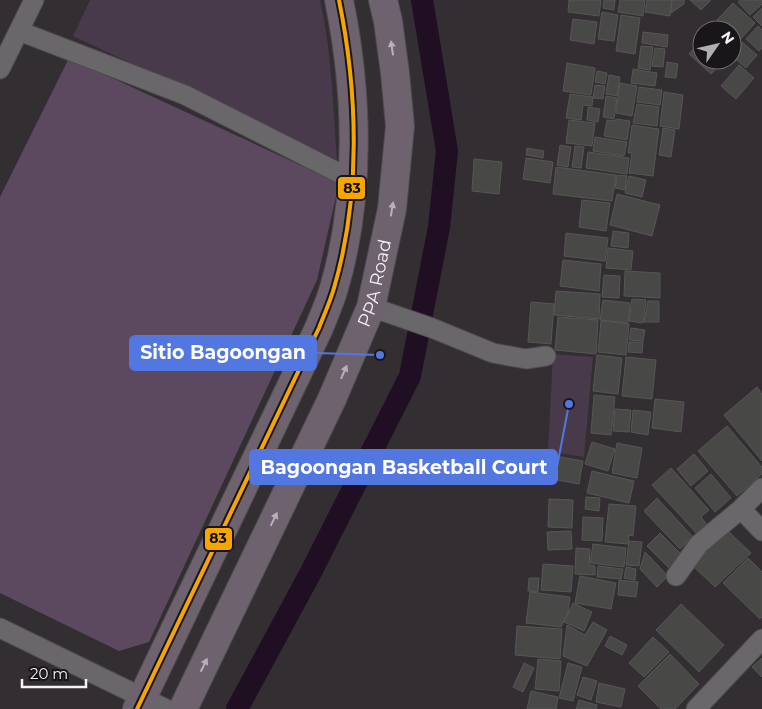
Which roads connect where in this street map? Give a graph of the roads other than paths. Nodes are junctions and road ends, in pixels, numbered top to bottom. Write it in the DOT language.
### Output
graph roads {
  1 [pos="34,0"];
  2 [pos="339,0"];
  3 [pos="383,0"];
  4 [pos="19,31"];
  5 [pos="0,69"];
  6 [pos="353,180"];
  7 [pos="371,307"];
  8 [pos="546,356"];
  9 [pos="762,488"];
  10 [pos="741,509"];
  11 [pos="762,531"];
  12 [pos="676,576"];
  13 [pos="0,628"];
  14 [pos="762,639"];
  15 [pos="149,705"];
  16 [pos="183,709"];
  17 [pos="696,709"];
  1 -- 4 [label="street"];
  2 -- 6 [label="highway"];
  7 -- 3 [label="highway, PPA Road, one-way"];
  4 -- 5 [label="street"];
  4 -- 6 [label="street"];
  6 -- 15 [label="highway"];
  7 -- 8 [label="street"];
  16 -- 7 [label="highway, PPA Road, one-way"];
  9 -- 10 [label="street"];
  10 -- 11 [label="street"];
  10 -- 12 [label="street"];
  13 -- 15 [label="street"];
  14 -- 17 [label="street"];
}
